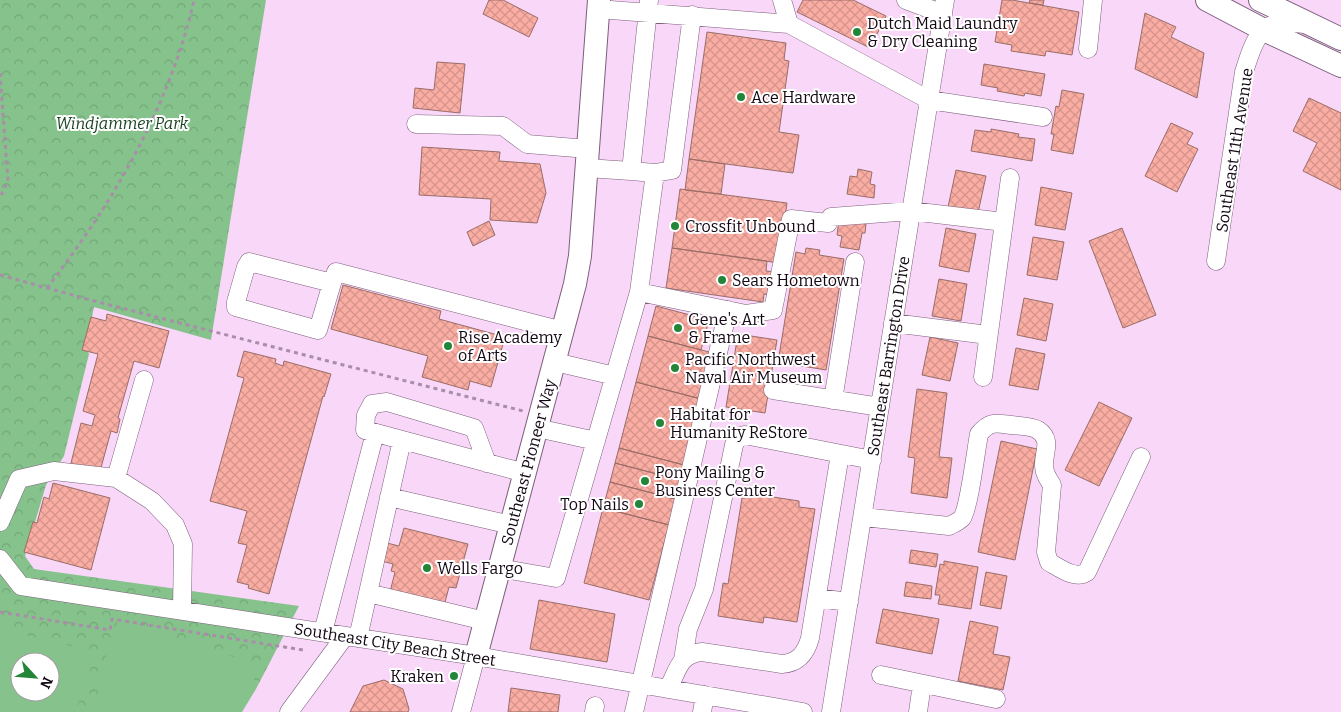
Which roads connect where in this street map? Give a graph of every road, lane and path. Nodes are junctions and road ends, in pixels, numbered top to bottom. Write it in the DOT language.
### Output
graph roads {
  1 [pos="194,0"];
  2 [pos="782,0"];
  3 [pos="906,0"];
  4 [pos="1093,0"];
  5 [pos="1207,0"];
  6 [pos="1260,0"];
  7 [pos="598,4"];
  8 [pos="648,6"];
  9 [pos="944,7"];
  10 [pos="692,15"];
  11 [pos="789,24"];
  12 [pos="1310,24"];
  13 [pos="1264,30"];
  14 [pos="1341,39"];
  15 [pos="1088,49"];
  16 [pos="1341,66"];
  17 [pos="0,73"];
  18 [pos="929,100"];
  19 [pos="1043,116"];
  20 [pos="416,124"];
  21 [pos="587,158"];
  22 [pos="632,171"];
  23 [pos="655,173"];
  24 [pos="1010,178"];
  25 [pos="0,196"];
  26 [pos="912,211"];
  27 [pos="1004,222"];
  28 [pos="1216,261"];
  29 [pos="854,262"];
  30 [pos="0,275"];
  31 [pos="332,283"];
  32 [pos="47,288"];
  33 [pos="639,292"];
  34 [pos="728,310"];
  35 [pos="894,323"];
  36 [pos="563,330"];
  37 [pos="988,335"];
  38 [pos="555,362"];
  39 [pos="615,376"];
  40 [pos="983,377"];
  41 [pos="144,380"];
  42 [pos="773,390"];
  43 [pos="833,400"];
  44 [pos="880,407"];
  45 [pos="538,422"];
  46 [pos="374,432"];
  47 [pos="402,440"];
  48 [pos="596,441"];
  49 [pos="840,454"];
  50 [pos="1141,457"];
  51 [pos="872,460"];
  52 [pos="486,462"];
  53 [pos="525,473"];
  54 [pos="116,478"];
  55 [pos="389,497"];
  56 [pos="863,517"];
  57 [pos="0,522"];
  58 [pos="511,525"];
  59 [pos="0,559"];
  60 [pos="499,568"];
  61 [pos="368,593"];
  62 [pos="816,598"];
  63 [pos="849,602"];
  64 [pos="182,611"];
  65 [pos="0,612"];
  66 [pos="485,621"];
  67 [pos="323,632"];
  68 [pos="352,637"];
  69 [pos="303,650"];
  70 [pos="476,656"];
  71 [pos="683,660"];
  72 [pos="881,675"];
  73 [pos="641,684"];
  74 [pos="922,684"];
  75 [pos="668,689"];
  76 [pos="996,700"];
  77 [pos="704,704"];
  78 [pos="290,712"];
  79 [pos="461,712"];
  80 [pos="634,712"];
  81 [pos="803,712"];
  82 [pos="831,712"];
  83 [pos="918,712"];
  1 -- 32 [label="path"];
  2 -- 11 [label="street"];
  3 -- 9 [label="street"];
  4 -- 15 [label="street"];
  5 -- 13 [label="main road"];
  6 -- 12 [label="main road"];
  7 -- 8 [label="street"];
  7 -- 21 [label="main road, Southeast Pioneer Way"];
  8 -- 10 [label="street"];
  8 -- 22 [label="street"];
  9 -- 18 [label="street, Southeast Barrington Drive"];
  10 -- 11 [label="street"];
  10 -- 23 [label="street"];
  11 -- 18 [label="street"];
  12 -- 13 [label="street"];
  12 -- 14 [label="main road"];
  13 -- 16 [label="main road"];
  13 -- 28 [label="street, Southeast 11th Avenue"];
  17 -- 25 [label="path"];
  18 -- 19 [label="street"];
  18 -- 26 [label="street, Southeast Barrington Drive"];
  20 -- 21 [label="street"];
  21 -- 22 [label="street"];
  21 -- 36 [label="main road, Southeast Pioneer Way"];
  22 -- 23 [label="street"];
  23 -- 33 [label="street"];
  24 -- 27 [label="street"];
  26 -- 27 [label="street"];
  26 -- 34 [label="street"];
  26 -- 35 [label="street, Southeast Barrington Drive"];
  27 -- 37 [label="street"];
  29 -- 43 [label="street"];
  30 -- 32 [label="path"];
  31 -- 31 [label="street"];
  31 -- 36 [label="street"];
  32 -- 45 [label="path"];
  33 -- 34 [label="street"];
  33 -- 39 [label="street"];
  34 -- 73 [label="street"];
  35 -- 37 [label="street"];
  35 -- 44 [label="street, Southeast Barrington Drive"];
  36 -- 38 [label="main road, Southeast Pioneer Way"];
  37 -- 40 [label="street"];
  38 -- 39 [label="street"];
  38 -- 45 [label="main road, Southeast Pioneer Way"];
  39 -- 48 [label="street"];
  41 -- 54 [label="street"];
  42 -- 43 [label="street"];
  43 -- 44 [label="street"];
  44 -- 51 [label="street, Southeast Barrington Drive"];
  45 -- 48 [label="street"];
  45 -- 53 [label="main road, Southeast Pioneer Way"];
  46 -- 47 [label="street"];
  46 -- 52 [label="street"];
  46 -- 67 [label="street"];
  47 -- 52 [label="street"];
  47 -- 55 [label="street"];
  48 -- 60 [label="street"];
  49 -- 51 [label="street"];
  49 -- 62 [label="street"];
  49 -- 71 [label="street"];
  50 -- 56 [label="street"];
  51 -- 56 [label="street, Southeast Barrington Drive"];
  52 -- 53 [label="street"];
  53 -- 58 [label="main road, Southeast Pioneer Way"];
  54 -- 57 [label="street"];
  54 -- 64 [label="street"];
  55 -- 58 [label="street"];
  55 -- 61 [label="street"];
  56 -- 63 [label="street, Southeast Barrington Drive"];
  58 -- 60 [label="main road, Southeast Pioneer Way"];
  59 -- 64 [label="street, Southeast City Beach Street"];
  60 -- 66 [label="main road, Southeast Pioneer Way"];
  61 -- 66 [label="street"];
  61 -- 68 [label="street"];
  62 -- 63 [label="street"];
  62 -- 71 [label="street"];
  63 -- 82 [label="street, Southeast Barrington Drive"];
  64 -- 67 [label="street, Southeast City Beach Street"];
  65 -- 69 [label="path"];
  66 -- 70 [label="main road, Southeast Pioneer Way"];
  67 -- 68 [label="street, Southeast City Beach Street"];
  68 -- 70 [label="street, Southeast City Beach Street"];
  68 -- 78 [label="street"];
  70 -- 73 [label="street, Southeast City Beach Street"];
  70 -- 79 [label="street, Southeast Pioneer Way"];
  71 -- 75 [label="street"];
  72 -- 74 [label="street"];
  73 -- 75 [label="street, Southeast City Beach Street"];
  73 -- 80 [label="street"];
  74 -- 76 [label="street"];
  74 -- 83 [label="street"];
  75 -- 77 [label="street, Southeast City Beach Street"];
  77 -- 81 [label="street, Southeast City Beach Street"];
}
